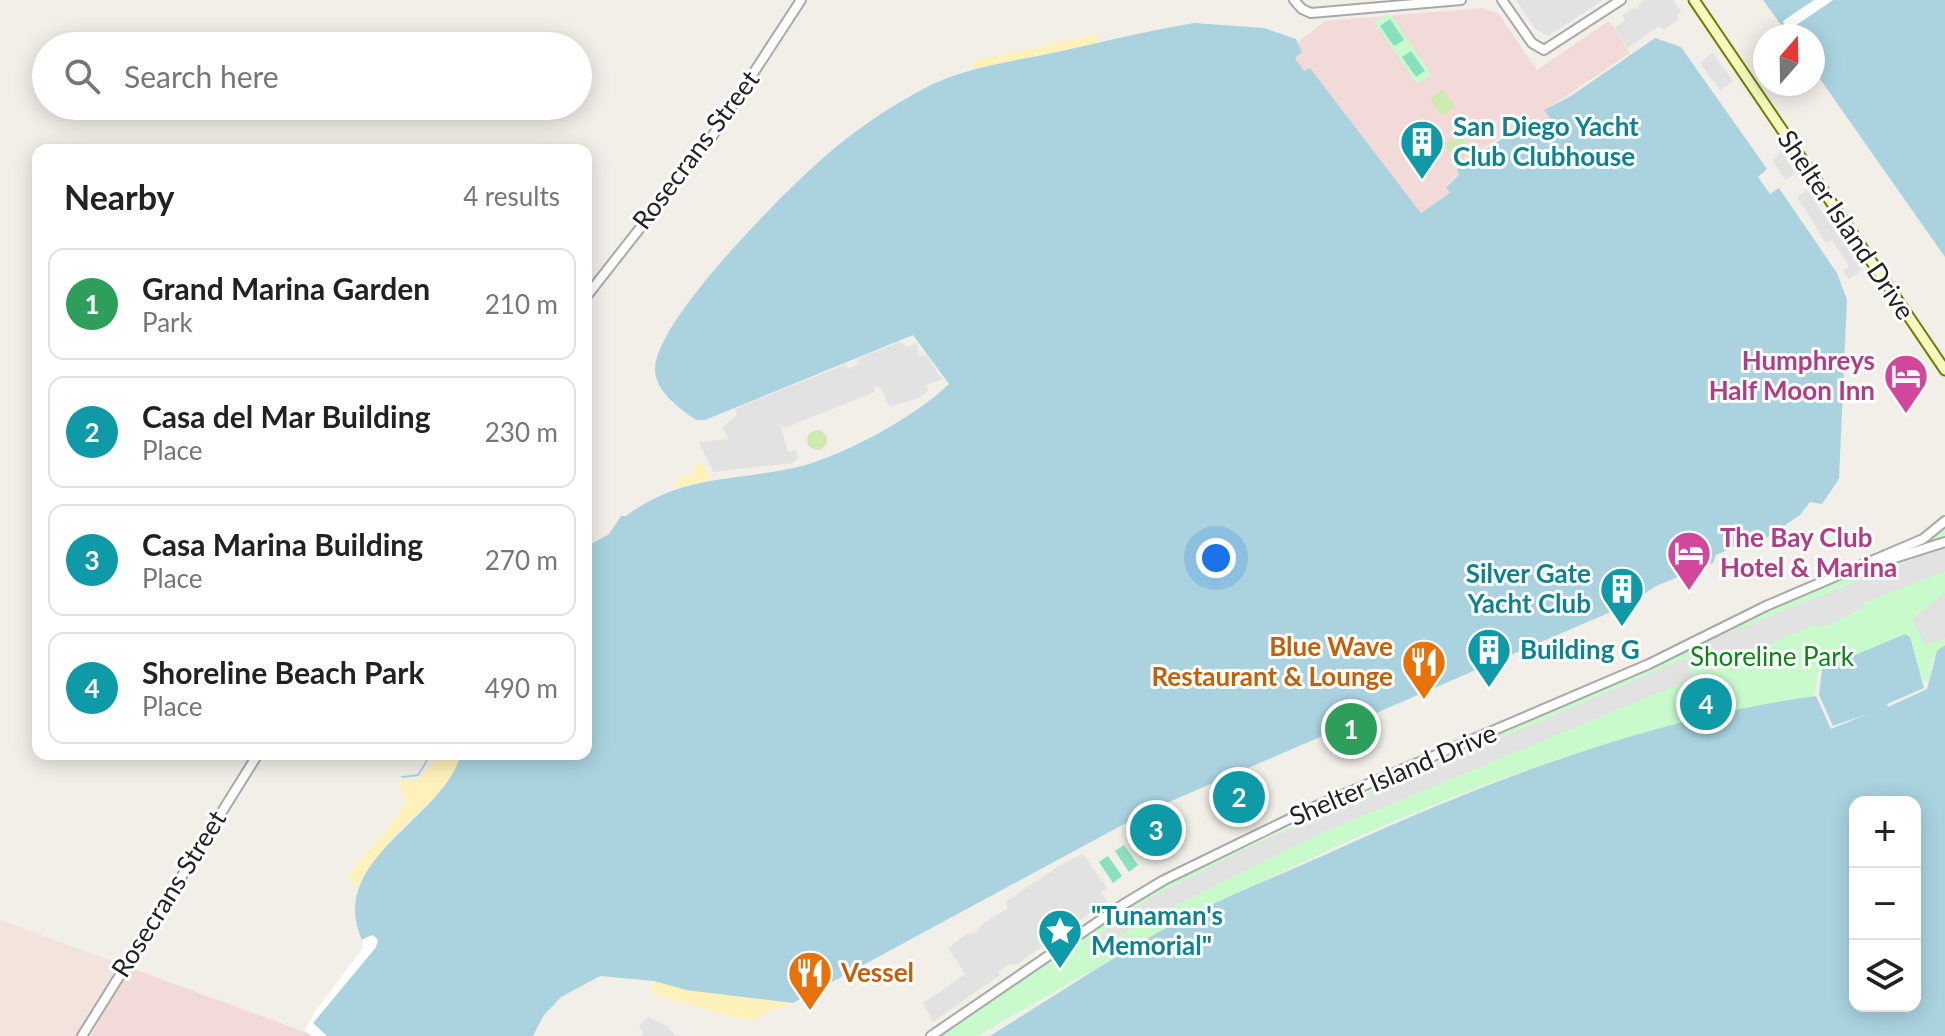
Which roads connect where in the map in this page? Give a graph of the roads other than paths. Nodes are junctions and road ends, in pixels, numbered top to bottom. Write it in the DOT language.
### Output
graph roads {
  1 [pos="801,0"];
  2 [pos="1461,0"];
  3 [pos="1502,0"];
  4 [pos="1621,0"];
  5 [pos="1694,0"];
  6 [pos="1296,3"];
  7 [pos="592,289"];
  8 [pos="1945,370"];
  9 [pos="1945,521"];
  10 [pos="1945,542"];
  11 [pos="1836,577"];
  12 [pos="254,760"];
  13 [pos="82,1036"];
  14 [pos="931,1036"];
  1 -- 7 [label="street, Rosecrans Street"];
  2 -- 6 [label="street"];
  3 -- 4 [label="street"];
  5 -- 8 [label="main road, Shelter Island Drive"];
  9 -- 11 [label="street, Shelter Island Drive"];
  10 -- 11 [label="street, Shelter Island Drive"];
  11 -- 14 [label="street, Shelter Island Drive"];
  12 -- 13 [label="street, Rosecrans Street"];
}
